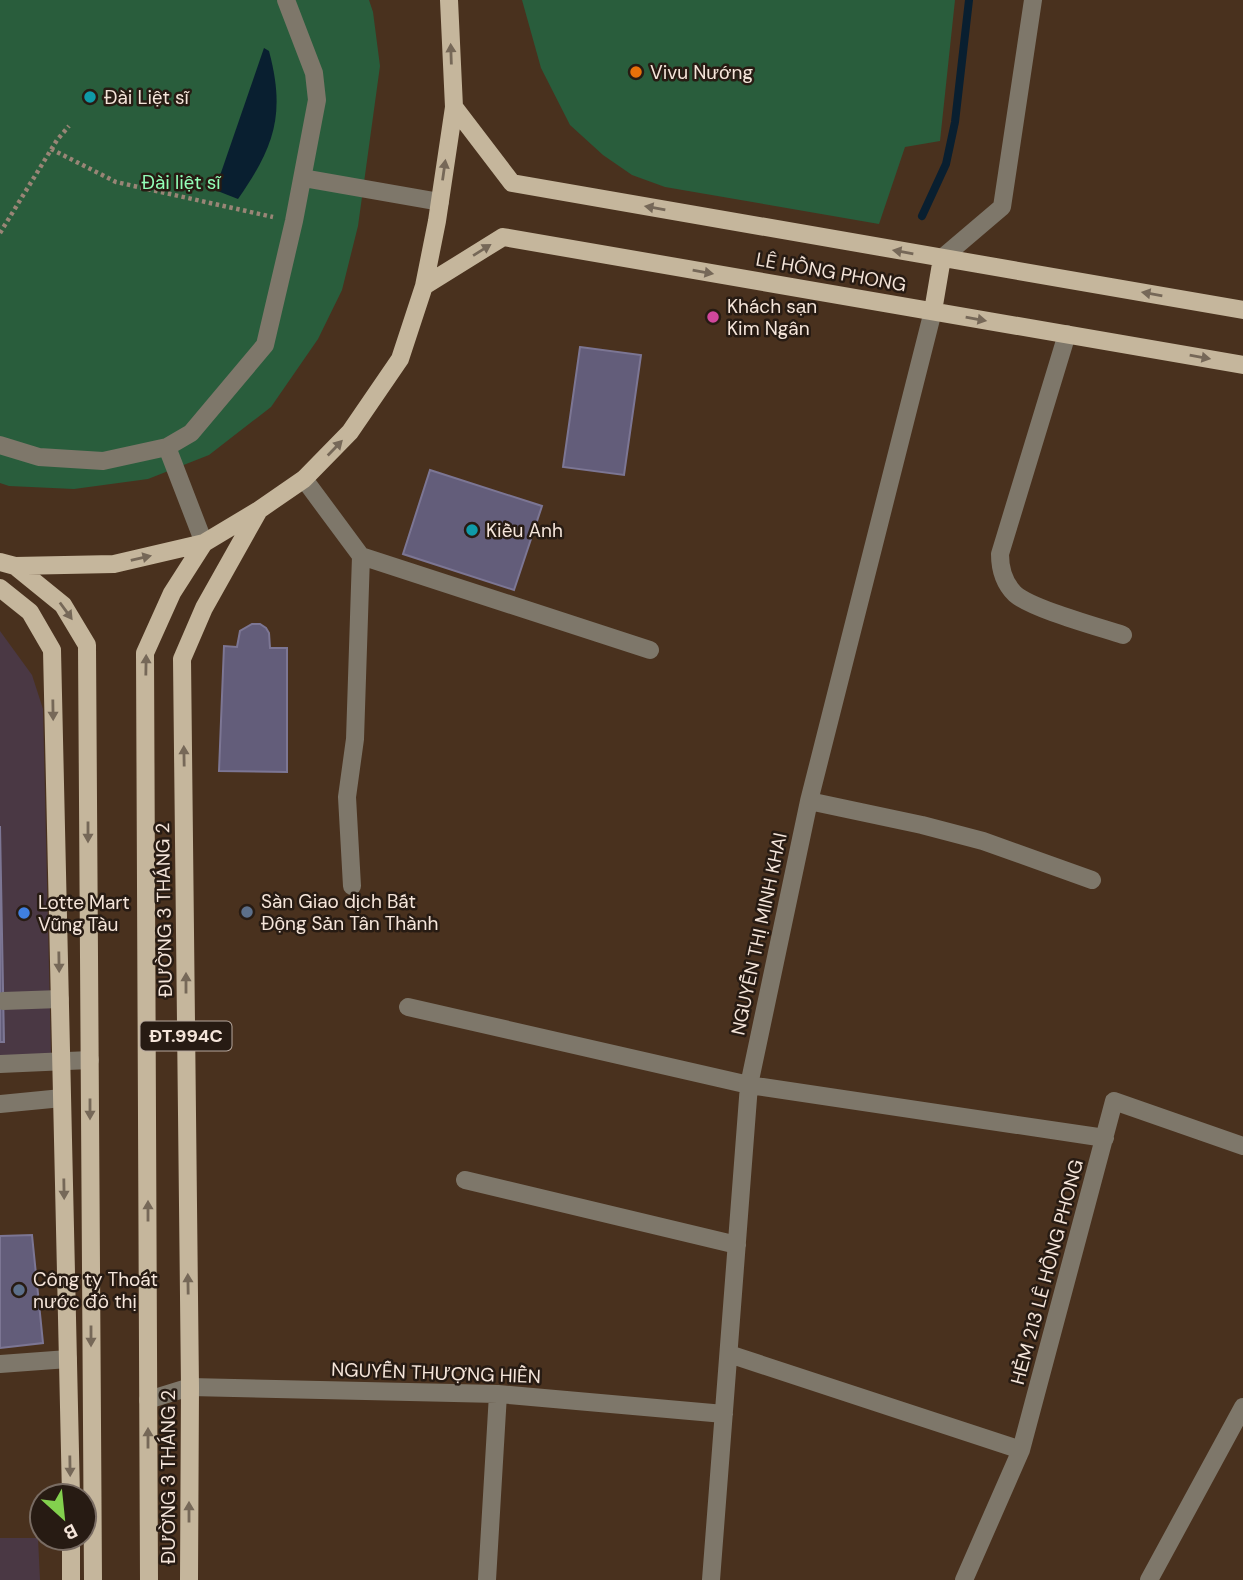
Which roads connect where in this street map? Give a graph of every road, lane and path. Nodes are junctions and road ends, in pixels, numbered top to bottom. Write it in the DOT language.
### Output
graph roads {
  1 [pos="286,0"];
  2 [pos="449,0"];
  3 [pos="1033,0"];
  4 [pos="454,107"];
  5 [pos="69,126"];
  6 [pos="51,149"];
  7 [pos="303,178"];
  8 [pos="439,202"];
  9 [pos="294,221"];
  10 [pos="0,233"];
  11 [pos="942,258"];
  12 [pos="424,286"];
  13 [pos="1243,310"];
  14 [pos="933,311"];
  15 [pos="1067,334"];
  16 [pos="1243,365"];
  17 [pos="0,445"];
  18 [pos="167,447"];
  19 [pos="304,479"];
  20 [pos="259,510"];
  21 [pos="204,543"];
  22 [pos="361,555"];
  23 [pos="8,564"];
  24 [pos="0,588"];
  25 [pos="1123,635"];
  26 [pos="650,650"];
  27 [pos="809,801"];
  28 [pos="1092,880"];
  29 [pos="352,886"];
  30 [pos="60,999"];
  31 [pos="3,1001"];
  32 [pos="408,1007"];
  33 [pos="90,1059"];
  34 [pos="61,1062"];
  35 [pos="0,1064"];
  36 [pos="749,1085"];
  37 [pos="62,1098"];
  38 [pos="0,1104"];
  39 [pos="1105,1138"];
  40 [pos="1243,1146"];
  41 [pos="465,1180"];
  42 [pos="737,1245"];
  43 [pos="729,1354"];
  44 [pos="68,1359"];
  45 [pos="0,1364"];
  46 [pos="190,1387"];
  47 [pos="498,1394"];
  48 [pos="148,1400"];
  49 [pos="91,1404"];
  50 [pos="69,1405"];
  51 [pos="1243,1407"];
  52 [pos="724,1414"];
  53 [pos="1021,1450"];
  54 [pos="71,1482"];
  55 [pos="71,1552"];
  56 [pos="71,1580"];
  57 [pos="93,1580"];
  58 [pos="149,1580"];
  59 [pos="189,1580"];
  60 [pos="487,1580"];
  61 [pos="710,1580"];
  62 [pos="964,1580"];
  63 [pos="1149,1580"];
  1 -- 7 [label="street"];
  4 -- 2 [label="main road, one-way"];
  3 -- 11 [label="street"];
  8 -- 4 [label="main road, one-way"];
  11 -- 4 [label="main road, LÊ HỒNG PHONG, one-way"];
  5 -- 6 [label="path"];
  6 -- 9 [label="path"];
  6 -- 10 [label="path"];
  7 -- 8 [label="street"];
  7 -- 9 [label="street"];
  8 -- 12 [label="main road"];
  9 -- 18 [label="street"];
  13 -- 11 [label="main road, LÊ HỒNG PHONG, one-way"];
  11 -- 14 [label="main road"];
  12 -- 14 [label="main road, LÊ HỒNG PHONG, one-way"];
  19 -- 12 [label="main road, one-way"];
  14 -- 15 [label="main road, LÊ HỒNG PHONG, one-way"];
  14 -- 27 [label="street, NGUYỄN THỊ MINH KHAI"];
  15 -- 16 [label="main road, LÊ HỒNG PHONG, one-way"];
  15 -- 25 [label="street"];
  17 -- 18 [label="street"];
  18 -- 21 [label="street"];
  19 -- 20 [label="main road"];
  19 -- 22 [label="street"];
  20 -- 21 [label="main road"];
  46 -- 20 [label="main road, ĐƯỜNG 3 THÁNG 2 / ĐT.994C, one-way"];
  23 -- 21 [label="main road, one-way"];
  48 -- 21 [label="main road, ĐƯỜNG 3 THÁNG 2 / ĐT.994C, one-way"];
  22 -- 26 [label="street"];
  22 -- 29 [label="street"];
  23 -- 33 [label="main road, one-way"];
  24 -- 30 [label="main road, one-way"];
  27 -- 28 [label="street"];
  27 -- 36 [label="street, NGUYỄN THỊ MINH KHAI"];
  30 -- 31 [label="street"];
  30 -- 34 [label="main road"];
  32 -- 36 [label="street"];
  33 -- 34 [label="street"];
  33 -- 49 [label="main road, one-way"];
  34 -- 35 [label="street"];
  34 -- 37 [label="main road"];
  36 -- 39 [label="street"];
  36 -- 42 [label="street, NGUYỄN THỊ MINH KHAI"];
  37 -- 38 [label="street"];
  37 -- 44 [label="main road, one-way"];
  39 -- 40 [label="street, HẺM 213 LÊ HỒNG PHONG"];
  39 -- 53 [label="street, HẺM 213 LÊ HỒNG PHONG"];
  41 -- 42 [label="street"];
  42 -- 43 [label="street, NGUYỄN THỊ MINH KHAI"];
  43 -- 52 [label="street, NGUYỄN THỊ MINH KHAI"];
  43 -- 53 [label="street"];
  44 -- 45 [label="street"];
  44 -- 50 [label="main road"];
  46 -- 47 [label="street, NGUYỄN THƯỢNG HIỀN"];
  46 -- 48 [label="street, NGUYỄN THƯỢNG HIỀN"];
  59 -- 46 [label="main road, ĐƯỜNG 3 THÁNG 2 / ĐT.994C, one-way"];
  47 -- 52 [label="street, NGUYỄN THƯỢNG HIỀN"];
  47 -- 60 [label="street"];
  58 -- 48 [label="main road, ĐƯỜNG 3 THÁNG 2 / ĐT.994C, one-way"];
  49 -- 50 [label="street"];
  49 -- 57 [label="main road"];
  50 -- 54 [label="main road, one-way"];
  51 -- 63 [label="street"];
  52 -- 61 [label="street, NGUYỄN THỊ MINH KHAI"];
  53 -- 62 [label="street, HẺM 213 LÊ HỒNG PHONG"];
  55 -- 56 [label="main road"];
}
